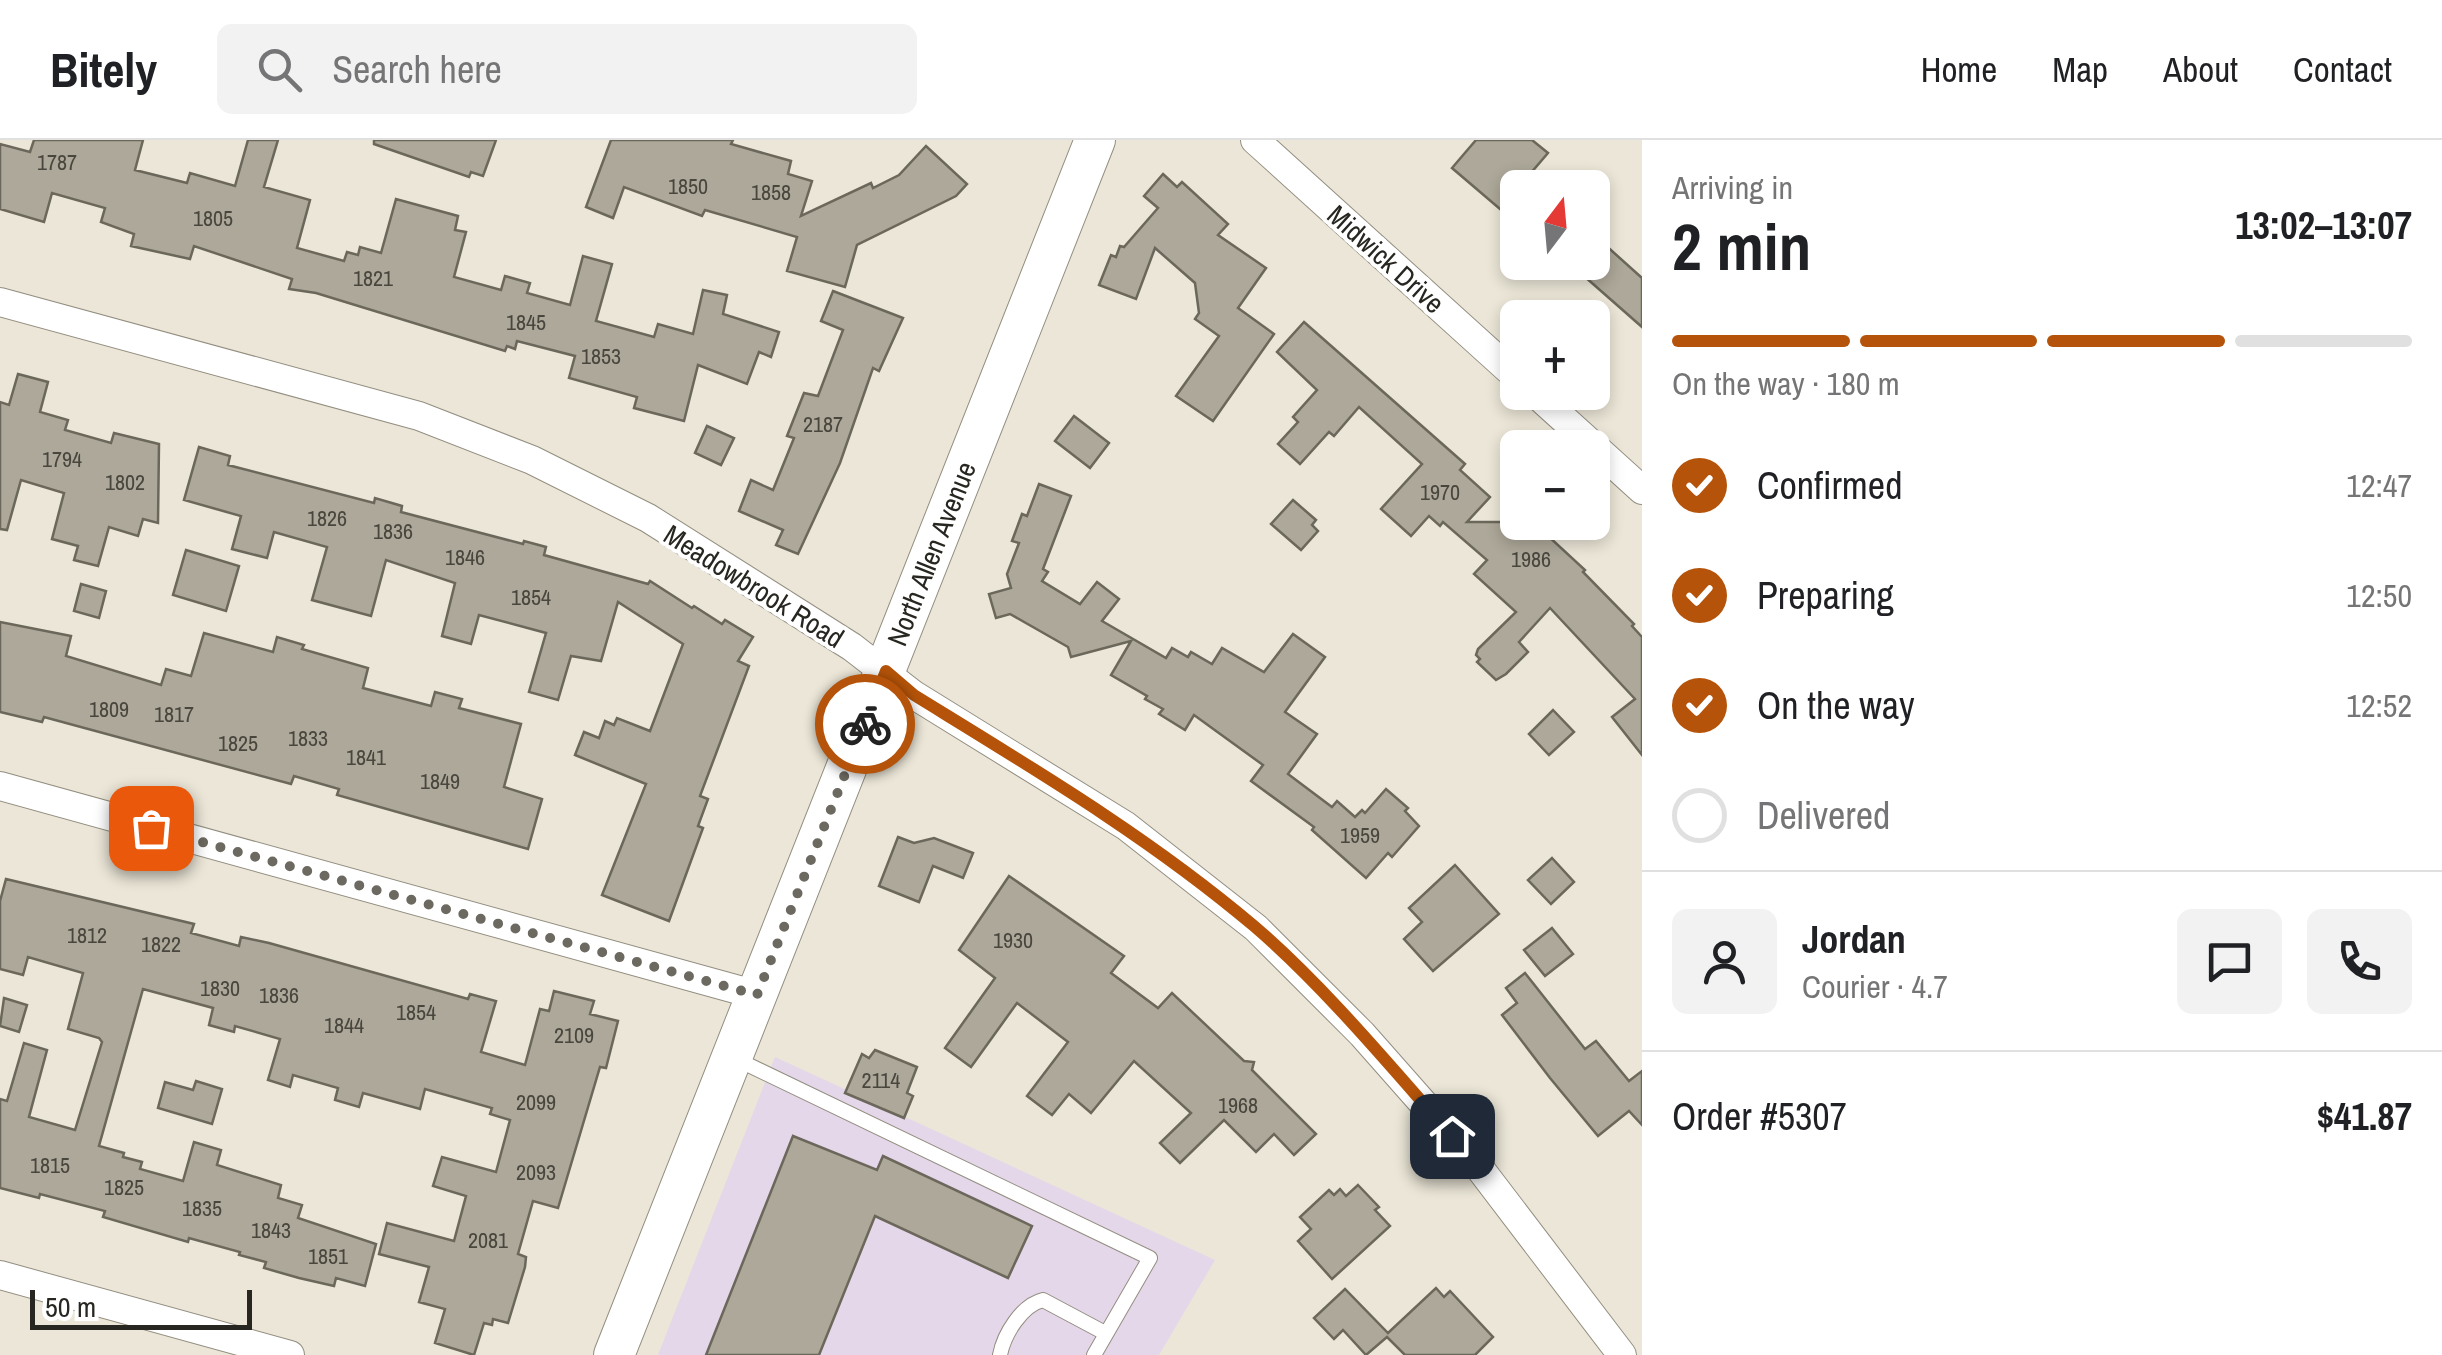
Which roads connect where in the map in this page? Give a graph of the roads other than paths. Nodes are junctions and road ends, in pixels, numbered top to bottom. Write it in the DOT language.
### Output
graph roads {
  1 [pos="1095,140"];
  2 [pos="1255,140"];
  3 [pos="0,302"];
  4 [pos="1500,362"];
  5 [pos="1554,410"];
  6 [pos="1642,490"];
  7 [pos="886,671"];
  8 [pos="0,786"];
  9 [pos="757,995"];
  10 [pos="733,1058"];
  11 [pos="0,1275"];
  12 [pos="1105,1333"];
  13 [pos="290,1355"];
  14 [pos="614,1355"];
  15 [pos="1000,1355"];
  16 [pos="1094,1355"];
  17 [pos="1622,1355"];
  1 -- 7 [label="street, North Allen Avenue"];
  2 -- 4 [label="street, Midwick Drive"];
  3 -- 7 [label="street, Meadowbrook Road"];
  5 -- 6 [label="street"];
  7 -- 9 [label="street, North Allen Avenue"];
  7 -- 17 [label="street, Meadowbrook Road"];
  8 -- 9 [label="street"];
  9 -- 10 [label="street, North Allen Avenue"];
  10 -- 12 [label="lane"];
  10 -- 14 [label="street, North Allen Avenue"];
  11 -- 13 [label="street"];
  12 -- 15 [label="lane"];
  12 -- 16 [label="lane"];
}
